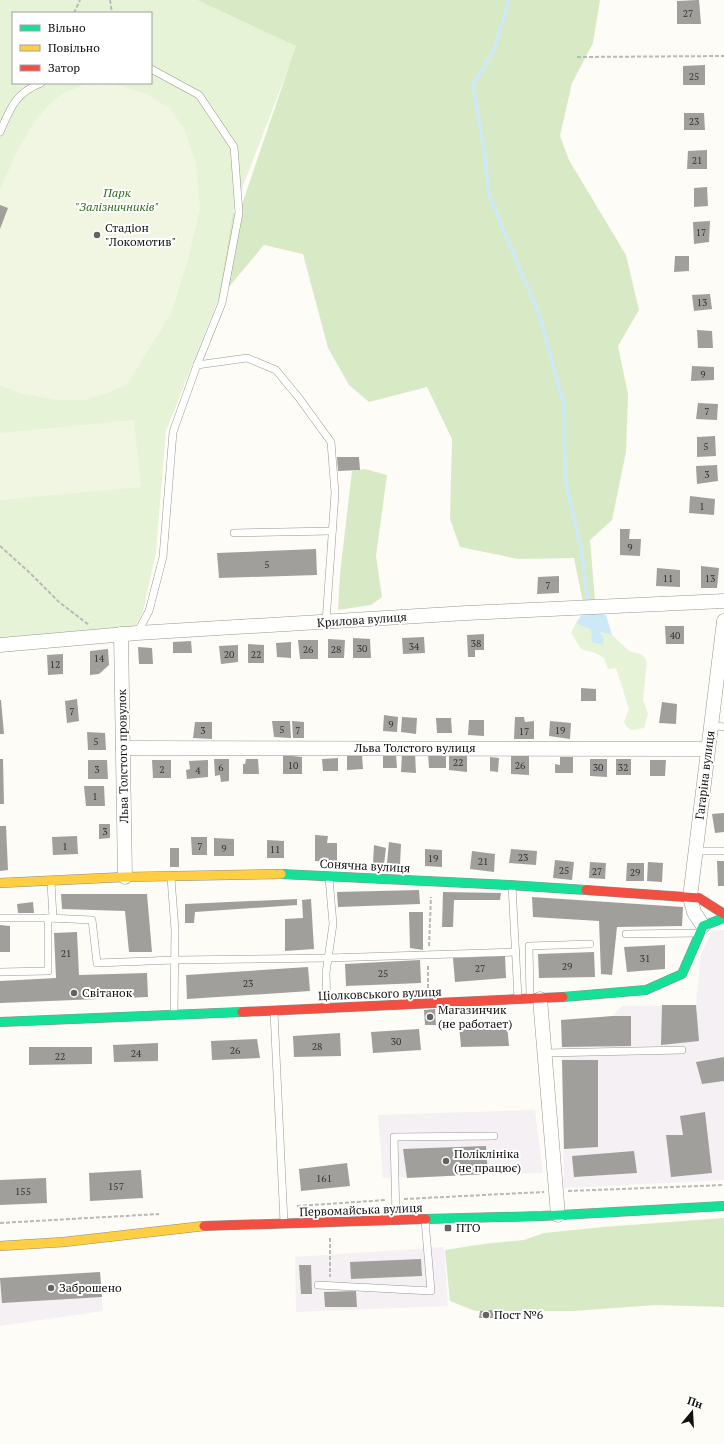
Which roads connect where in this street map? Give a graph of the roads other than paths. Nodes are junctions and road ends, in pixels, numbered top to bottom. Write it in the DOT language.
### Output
graph roads {
  1 [pos="152,70"];
  2 [pos="38,84"];
  3 [pos="0,132"];
  4 [pos="197,365"];
  5 [pos="332,531"];
  6 [pos="234,533"];
  7 [pos="724,601"];
  8 [pos="724,621"];
  9 [pos="326,622"];
  10 [pos="137,633"];
  11 [pos="121,634"];
  12 [pos="0,645"];
  13 [pos="721,674"];
  14 [pos="717,726"];
  15 [pos="123,748"];
  16 [pos="708,749"];
  17 [pos="696,851"];
  18 [pos="724,851"];
  19 [pos="171,876"];
  20 [pos="328,876"];
  21 [pos="125,877"];
  22 [pos="51,880"];
  23 [pos="0,882"];
  24 [pos="512,886"];
  25 [pos="690,897"];
  26 [pos="724,914"];
  27 [pos="0,918"];
  28 [pos="50,918"];
  29 [pos="724,918"];
  30 [pos="701,930"];
  31 [pos="626,934"];
  32 [pos="590,944"];
  33 [pos="516,952"];
  34 [pos="328,958"];
  35 [pos="174,960"];
  36 [pos="0,972"];
  37 [pos="535,999"];
  38 [pos="518,1000"];
  39 [pos="327,1008"];
  40 [pos="274,1010"];
  41 [pos="174,1014"];
  42 [pos="0,1022"];
  43 [pos="682,1050"];
  44 [pos="545,1053"];
  45 [pos="494,1136"];
  46 [pos="724,1206"];
  47 [pos="558,1215"];
  48 [pos="396,1220"];
  49 [pos="425,1220"];
  50 [pos="284,1224"];
  51 [pos="0,1246"];
  52 [pos="318,1285"];
  1 -- 4 [label="lane"];
  2 -- 3 [label="lane"];
  4 -- 5 [label="lane"];
  4 -- 10 [label="lane"];
  5 -- 6 [label="lane"];
  5 -- 9 [label="lane"];
  7 -- 9 [label="street, Крилова вулиця"];
  8 -- 13 [label="street, Гагаріна вулиця"];
  9 -- 10 [label="street, Крилова вулиця"];
  10 -- 11 [label="street, Крилова вулиця"];
  11 -- 12 [label="street, Крилова вулиця"];
  11 -- 15 [label="street, Льва Толстого провулок"];
  13 -- 14 [label="street, Гагаріна вулиця"];
  14 -- 16 [label="street, Гагаріна вулиця"];
  15 -- 16 [label="street, Льва Толстого вулиця"];
  15 -- 21 [label="street, Льва Толстого провулок"];
  16 -- 17 [label="street, Гагаріна вулиця"];
  17 -- 18 [label="lane"];
  17 -- 25 [label="street, Гагаріна вулиця"];
  19 -- 20 [label="street, Сонячна вулиця"];
  19 -- 21 [label="street, Сонячна вулиця"];
  19 -- 35 [label="lane"];
  20 -- 24 [label="street, Сонячна вулиця"];
  20 -- 34 [label="lane"];
  21 -- 22 [label="street, Сонячна вулиця"];
  22 -- 23 [label="street, Сонячна вулиця"];
  22 -- 28 [label="lane"];
  24 -- 25 [label="street, Сонячна вулиця"];
  24 -- 33 [label="lane"];
  25 -- 26 [label="street, Сонячна вулиця"];
  25 -- 30 [label="street, Гагаріна вулиця"];
  27 -- 28 [label="lane"];
  28 -- 35 [label="lane"];
  28 -- 36 [label="lane"];
  29 -- 30 [label="street"];
  30 -- 31 [label="lane"];
  30 -- 37 [label="street, Ціолковського вулиця"];
  32 -- 37 [label="lane"];
  33 -- 34 [label="lane"];
  33 -- 38 [label="lane"];
  34 -- 35 [label="lane"];
  34 -- 39 [label="lane"];
  35 -- 41 [label="lane"];
  37 -- 38 [label="street, Ціолковського вулиця"];
  37 -- 44 [label="street"];
  38 -- 39 [label="street, Ціолковського вулиця"];
  39 -- 40 [label="street, Ціолковського вулиця"];
  40 -- 41 [label="street, Ціолковського вулиця"];
  40 -- 50 [label="lane"];
  41 -- 42 [label="street, Ціолковського вулиця"];
  43 -- 44 [label="lane"];
  44 -- 47 [label="street"];
  45 -- 48 [label="lane"];
  46 -- 47 [label="street, Первомайська вулиця"];
  47 -- 49 [label="street, Первомайська вулиця"];
  48 -- 49 [label="street, Первомайська вулиця"];
  48 -- 50 [label="street, Первомайська вулиця"];
  49 -- 52 [label="lane"];
  50 -- 51 [label="street, Первомайська вулиця"];
}
